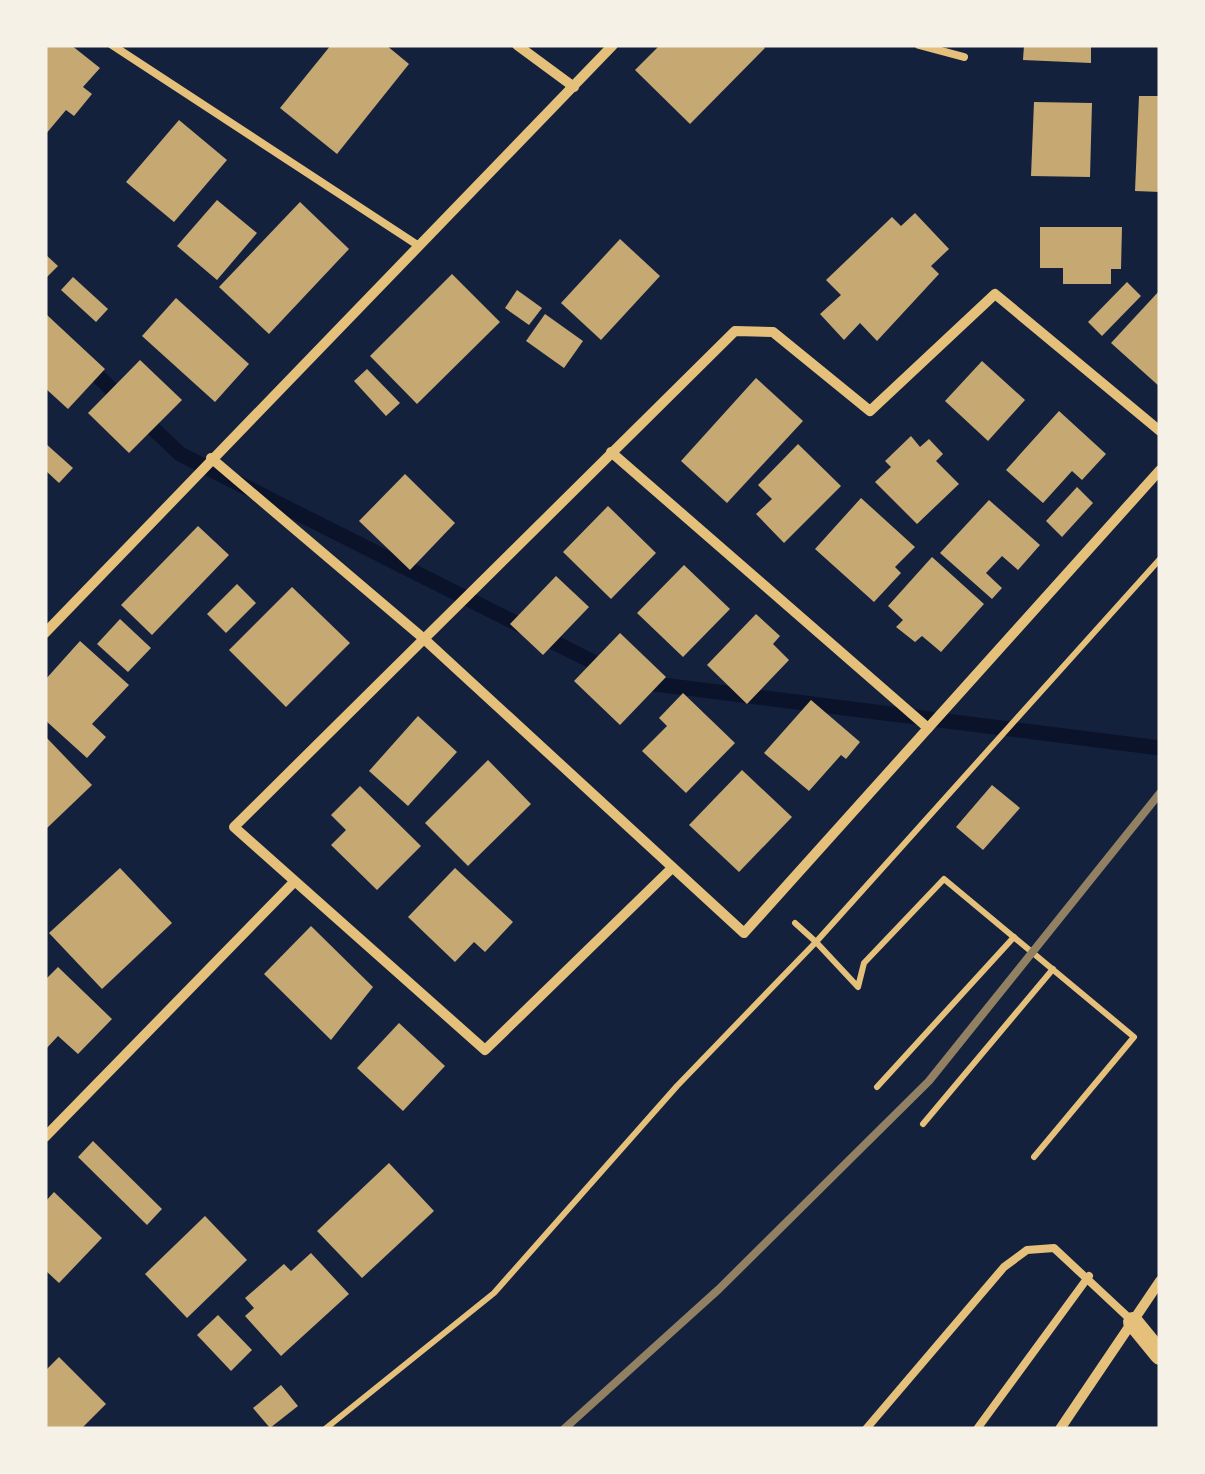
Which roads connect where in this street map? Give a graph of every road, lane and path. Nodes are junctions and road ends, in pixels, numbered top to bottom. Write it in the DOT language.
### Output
graph roads {
  1 [pos="112,45"];
  2 [pos="516,45"];
  3 [pos="613,45"];
  4 [pos="919,45"];
  5 [pos="964,57"];
  6 [pos="574,87"];
  7 [pos="419,246"];
  8 [pos="1160,431"];
  9 [pos="611,452"];
  10 [pos="211,458"];
  11 [pos="1160,470"];
  12 [pos="1160,559"];
  13 [pos="45,634"];
  14 [pos="422,638"];
  15 [pos="928,728"];
  16 [pos="670,869"];
  17 [pos="294,882"];
  18 [pos="772,901"];
  19 [pos="1014,938"];
  20 [pos="816,942"];
  21 [pos="1053,970"];
  22 [pos="877,1087"];
  23 [pos="922,1124"];
  24 [pos="45,1137"];
  25 [pos="1034,1157"];
  26 [pos="1089,1276"];
  27 [pos="1160,1281"];
  28 [pos="1134,1322"];
  29 [pos="1160,1355"];
  30 [pos="325,1429"];
  31 [pos="866,1429"];
  32 [pos="977,1429"];
  33 [pos="1060,1429"];
  1 -- 7 [label="lane"];
  2 -- 6 [label="street"];
  3 -- 6 [label="street"];
  4 -- 5 [label="lane"];
  6 -- 7 [label="street"];
  7 -- 10 [label="street"];
  8 -- 9 [label="street"];
  9 -- 14 [label="street"];
  9 -- 15 [label="street"];
  10 -- 13 [label="street"];
  10 -- 14 [label="street"];
  11 -- 15 [label="street"];
  12 -- 20 [label="path"];
  14 -- 16 [label="street"];
  14 -- 17 [label="street"];
  15 -- 18 [label="street"];
  16 -- 17 [label="street"];
  16 -- 18 [label="street"];
  17 -- 24 [label="street"];
  18 -- 20 [label="path"];
  19 -- 20 [label="path"];
  19 -- 21 [label="path"];
  19 -- 22 [label="path"];
  20 -- 30 [label="path"];
  21 -- 23 [label="path"];
  21 -- 25 [label="path"];
  26 -- 28 [label="lane"];
  26 -- 31 [label="lane"];
  26 -- 32 [label="lane"];
  27 -- 28 [label="street"];
  28 -- 29 [label="main road"];
  28 -- 33 [label="street"];
}
